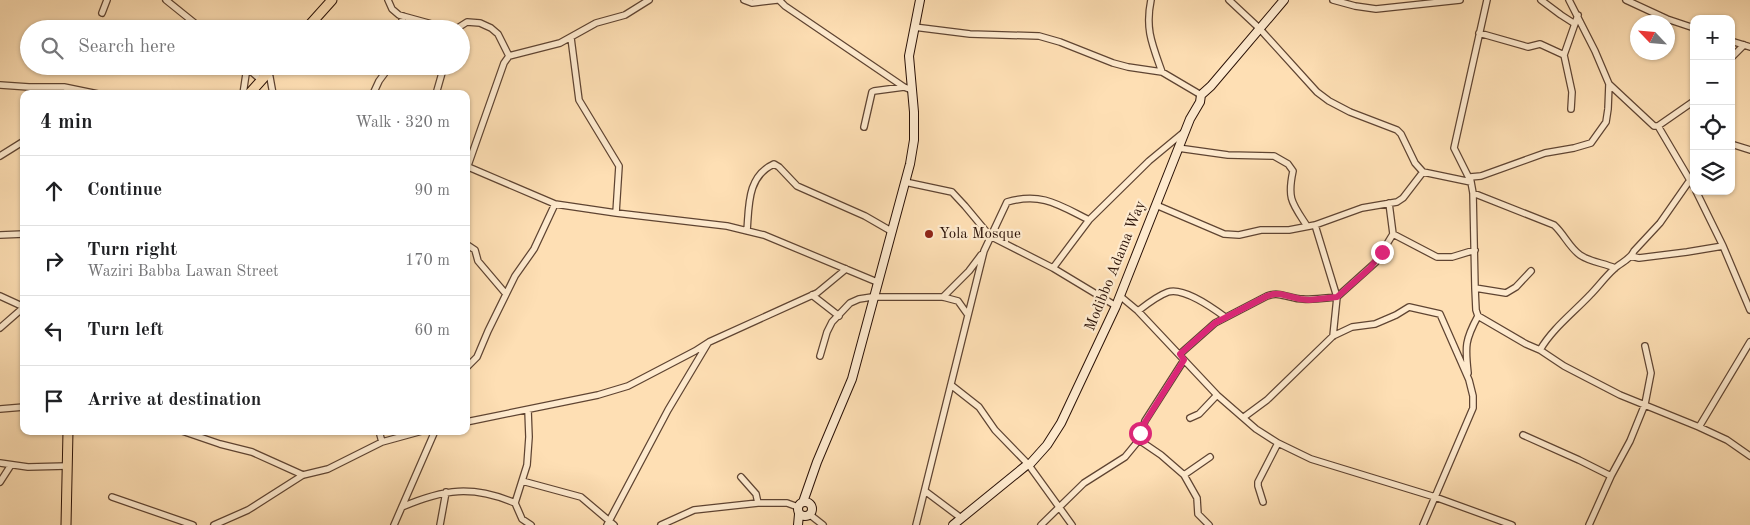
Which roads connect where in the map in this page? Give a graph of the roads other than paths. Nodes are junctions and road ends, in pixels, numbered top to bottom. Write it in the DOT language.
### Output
graph roads {
  1 [pos="107,0"];
  2 [pos="166,0"];
  3 [pos="332,0"];
  4 [pos="388,0"];
  5 [pos="648,0"];
  6 [pos="744,0"];
  7 [pos="778,0"];
  8 [pos="920,0"];
  9 [pos="1152,0"];
  10 [pos="1229,0"];
  11 [pos="1284,0"];
  12 [pos="1333,0"];
  13 [pos="1460,0"];
  14 [pos="1487,0"];
  15 [pos="1541,0"];
  16 [pos="1569,0"];
  17 [pos="1626,0"];
  18 [pos="102,13"];
  19 [pos="1578,15"];
  20 [pos="402,16"];
  21 [pos="191,20"];
  22 [pos="314,20"];
  23 [pos="401,20"];
  24 [pos="417,20"];
  25 [pos="470,22"];
  26 [pos="1575,24"];
  27 [pos="914,27"];
  28 [pos="1690,27"];
  29 [pos="1259,28"];
  30 [pos="1479,33"];
  31 [pos="571,38"];
  32 [pos="1735,42"];
  33 [pos="1747,46"];
  34 [pos="1564,55"];
  35 [pos="1735,55"];
  36 [pos="508,56"];
  37 [pos="1162,72"];
  38 [pos="246,75"];
  39 [pos="255,75"];
  40 [pos="266,75"];
  41 [pos="271,75"];
  42 [pos="384,75"];
  43 [pos="441,75"];
  44 [pos="261,80"];
  45 [pos="0,84"];
  46 [pos="1609,84"];
  47 [pos="904,87"];
  48 [pos="38,90"];
  49 [pos="51,90"];
  50 [pos="75,90"];
  51 [pos="244,90"];
  52 [pos="253,90"];
  53 [pos="273,90"];
  54 [pos="375,90"];
  55 [pos="437,90"];
  56 [pos="912,90"];
  57 [pos="1201,95"];
  58 [pos="1690,104"];
  59 [pos="1571,108"];
  60 [pos="1658,126"];
  61 [pos="864,127"];
  62 [pos="1184,132"];
  63 [pos="20,144"];
  64 [pos="1735,145"];
  65 [pos="1178,148"];
  66 [pos="1750,150"];
  67 [pos="0,156"];
  68 [pos="470,157"];
  69 [pos="470,170"];
  70 [pos="1423,172"];
  71 [pos="1690,180"];
  72 [pos="905,182"];
  73 [pos="1471,182"];
  74 [pos="1473,193"];
  75 [pos="1698,195"];
  76 [pos="1389,203"];
  77 [pos="555,204"];
  78 [pos="1156,205"];
  79 [pos="616,213"];
  80 [pos="1089,220"];
  81 [pos="1315,225"];
  82 [pos="1307,226"];
  83 [pos="747,231"];
  84 [pos="891,231"];
  85 [pos="20,234"];
  86 [pos="1393,234"];
  87 [pos="0,235"];
  88 [pos="990,236"];
  89 [pos="1723,246"];
  90 [pos="470,247"];
  91 [pos="1475,250"];
  92 [pos="984,251"];
  93 [pos="1632,256"];
  94 [pos="1053,268"];
  95 [pos="1615,268"];
  96 [pos="846,269"];
  97 [pos="1531,271"];
  98 [pos="877,282"];
  99 [pos="1475,288"];
  100 [pos="506,294"];
  101 [pos="0,296"];
  102 [pos="812,296"];
  103 [pos="1120,296"];
  104 [pos="943,297"];
  105 [pos="1337,297"];
  106 [pos="872,298"];
  107 [pos="20,305"];
  108 [pos="1116,306"];
  109 [pos="20,310"];
  110 [pos="1750,310"];
  111 [pos="1138,311"];
  112 [pos="968,315"];
  113 [pos="839,316"];
  114 [pos="1478,316"];
  115 [pos="1225,317"];
  116 [pos="0,328"];
  117 [pos="1333,336"];
  118 [pos="708,342"];
  119 [pos="1750,342"];
  120 [pos="1645,346"];
  121 [pos="1540,350"];
  122 [pos="1180,354"];
  123 [pos="820,356"];
  124 [pos="1184,360"];
  125 [pos="470,364"];
  126 [pos="1469,380"];
  127 [pos="951,385"];
  128 [pos="1217,395"];
  129 [pos="1645,404"];
  130 [pos="20,407"];
  131 [pos="0,409"];
  132 [pos="528,410"];
  133 [pos="1244,417"];
  134 [pos="1190,418"];
  135 [pos="470,421"];
  136 [pos="1699,427"];
  137 [pos="68,435"];
  138 [pos="193,435"];
  139 [pos="380,435"];
  140 [pos="407,435"];
  141 [pos="433,435"];
  142 [pos="1523,435"];
  143 [pos="1139,440"];
  144 [pos="382,442"];
  145 [pos="1278,442"];
  146 [pos="1750,456"];
  147 [pos="1210,457"];
  148 [pos="0,463"];
  149 [pos="1028,464"];
  150 [pos="11,465"];
  151 [pos="67,466"];
  152 [pos="303,475"];
  153 [pos="1184,475"];
  154 [pos="1611,476"];
  155 [pos="741,478"];
  156 [pos="522,481"];
  157 [pos="0,482"];
  158 [pos="925,491"];
  159 [pos="446,492"];
  160 [pos="112,497"];
  161 [pos="1435,497"];
  162 [pos="1263,502"];
  163 [pos="515,503"];
  164 [pos="758,503"];
  165 [pos="1058,507"];
  166 [pos="402,508"];
  167 [pos="804,509"];
  168 [pos="961,518"];
  169 [pos="610,524"];
  170 [pos="66,525"];
  171 [pos="193,525"];
  172 [pos="214,525"];
  173 [pos="394,525"];
  174 [pos="440,525"];
  175 [pos="531,525"];
  176 [pos="661,525"];
  177 [pos="798,525"];
  178 [pos="802,525"];
  179 [pos="823,525"];
  180 [pos="916,525"];
  181 [pos="953,525"];
  182 [pos="1041,525"];
  183 [pos="1072,525"];
  184 [pos="1209,525"];
  185 [pos="1423,525"];
  186 [pos="1512,525"];
  187 [pos="1589,525"];
  1 -- 18 [label="street"];
  2 -- 21 [label="street"];
  3 -- 22 [label="main road"];
  4 -- 20 [label="street"];
  5 -- 31 [label="street"];
  6 -- 7 [label="street"];
  7 -- 47 [label="street"];
  8 -- 27 [label="main road"];
  9 -- 37 [label="street"];
  10 -- 29 [label="street"];
  11 -- 29 [label="main road, Modibbo Adama Way"];
  12 -- 13 [label="street"];
  14 -- 30 [label="street"];
  15 -- 26 [label="street"];
  16 -- 19 [label="street"];
  17 -- 28 [label="street"];
  19 -- 26 [label="street"];
  19 -- 46 [label="street"];
  20 -- 23 [label="street"];
  20 -- 24 [label="street"];
  25 -- 36 [label="street"];
  26 -- 34 [label="street"];
  27 -- 37 [label="street"];
  27 -- 56 [label="main road"];
  29 -- 57 [label="main road, Modibbo Adama Way"];
  29 -- 70 [label="street"];
  30 -- 34 [label="street"];
  30 -- 73 [label="street"];
  31 -- 36 [label="street"];
  31 -- 79 [label="street"];
  32 -- 33 [label="street"];
  33 -- 35 [label="street"];
  34 -- 59 [label="street"];
  36 -- 68 [label="street"];
  37 -- 57 [label="street"];
  38 -- 51 [label="street"];
  39 -- 44 [label="street"];
  40 -- 44 [label="main road"];
  41 -- 53 [label="street"];
  42 -- 54 [label="street"];
  43 -- 55 [label="street"];
  44 -- 52 [label="main road"];
  45 -- 48 [label="street"];
  46 -- 60 [label="street"];
  46 -- 73 [label="street"];
  47 -- 56 [label="street"];
  47 -- 61 [label="street"];
  49 -- 50 [label="street"];
  56 -- 72 [label="main road"];
  57 -- 62 [label="main road, Modibbo Adama Way"];
  58 -- 60 [label="street"];
  60 -- 71 [label="street"];
  62 -- 65 [label="main road, Modibbo Adama Way"];
  62 -- 80 [label="street"];
  63 -- 67 [label="street"];
  64 -- 66 [label="street"];
  65 -- 78 [label="main road, Modibbo Adama Way"];
  65 -- 82 [label="street"];
  69 -- 77 [label="street"];
  70 -- 73 [label="street"];
  70 -- 76 [label="street"];
  71 -- 93 [label="street"];
  72 -- 84 [label="main road"];
  72 -- 88 [label="street"];
  73 -- 74 [label="street"];
  74 -- 91 [label="street"];
  74 -- 95 [label="street"];
  75 -- 89 [label="street"];
  76 -- 81 [label="street"];
  76 -- 86 [label="street"];
  77 -- 79 [label="street"];
  77 -- 100 [label="street"];
  78 -- 82 [label="street"];
  78 -- 103 [label="main road, Modibbo Adama Way"];
  79 -- 83 [label="street"];
  80 -- 88 [label="street"];
  80 -- 94 [label="street"];
  81 -- 82 [label="street"];
  81 -- 105 [label="street"];
  83 -- 84 [label="street"];
  83 -- 96 [label="street"];
  84 -- 98 [label="main road"];
  85 -- 87 [label="street"];
  86 -- 91 [label="street"];
  86 -- 105 [label="street"];
  88 -- 92 [label="street"];
  88 -- 94 [label="street"];
  89 -- 93 [label="street"];
  89 -- 110 [label="street"];
  90 -- 100 [label="street"];
  91 -- 99 [label="street"];
  92 -- 104 [label="street"];
  92 -- 112 [label="street"];
  93 -- 95 [label="street"];
  94 -- 108 [label="street"];
  95 -- 121 [label="street"];
  96 -- 98 [label="street"];
  96 -- 102 [label="street"];
  97 -- 99 [label="street"];
  98 -- 106 [label="main road"];
  99 -- 114 [label="street"];
  100 -- 125 [label="street"];
  101 -- 107 [label="street"];
  102 -- 113 [label="street"];
  102 -- 118 [label="street"];
  103 -- 108 [label="main road, Modibbo Adama Way"];
  103 -- 111 [label="street"];
  104 -- 106 [label="street"];
  104 -- 112 [label="street"];
  105 -- 115 [label="street"];
  105 -- 117 [label="street"];
  106 -- 113 [label="street"];
  106 -- 167 [label="main road"];
  108 -- 149 [label="main road, Modibbo Adama Way"];
  109 -- 116 [label="street"];
  111 -- 115 [label="street"];
  111 -- 122 [label="street"];
  112 -- 127 [label="street"];
  113 -- 123 [label="street"];
  114 -- 121 [label="street"];
  114 -- 126 [label="street"];
  115 -- 122 [label="street"];
  117 -- 126 [label="street"];
  117 -- 133 [label="street"];
  118 -- 132 [label="street"];
  118 -- 169 [label="street"];
  119 -- 136 [label="street"];
  120 -- 129 [label="street"];
  121 -- 129 [label="street"];
  122 -- 124 [label="street"];
  124 -- 128 [label="street"];
  124 -- 143 [label="street"];
  126 -- 161 [label="street"];
  127 -- 149 [label="street"];
  127 -- 158 [label="street"];
  128 -- 133 [label="street"];
  128 -- 134 [label="street"];
  129 -- 136 [label="street"];
  129 -- 154 [label="street"];
  130 -- 131 [label="street"];
  132 -- 135 [label="street"];
  132 -- 156 [label="street"];
  133 -- 145 [label="street"];
  136 -- 146 [label="street"];
  137 -- 151 [label="main road"];
  138 -- 152 [label="street"];
  139 -- 144 [label="street"];
  140 -- 144 [label="street"];
  141 -- 166 [label="street"];
  142 -- 154 [label="street"];
  143 -- 153 [label="street"];
  143 -- 165 [label="street"];
  144 -- 152 [label="street"];
  145 -- 161 [label="street"];
  145 -- 162 [label="street"];
  147 -- 153 [label="street"];
  148 -- 150 [label="street"];
  149 -- 165 [label="street"];
  149 -- 168 [label="main road, Modibbo Adama Way"];
  150 -- 151 [label="street"];
  150 -- 157 [label="street"];
  151 -- 170 [label="main road"];
  152 -- 172 [label="street"];
  153 -- 184 [label="street"];
  154 -- 187 [label="street"];
  155 -- 164 [label="street"];
  156 -- 163 [label="street"];
  156 -- 169 [label="street"];
  158 -- 168 [label="street"];
  158 -- 180 [label="street"];
  159 -- 163 [label="street"];
  159 -- 166 [label="street"];
  159 -- 174 [label="street"];
  160 -- 171 [label="street"];
  161 -- 185 [label="street"];
  161 -- 186 [label="street"];
  163 -- 175 [label="street"];
  164 -- 167 [label="street"];
  164 -- 176 [label="street"];
  165 -- 182 [label="street"];
  165 -- 183 [label="street"];
  166 -- 173 [label="street"];
  167 -- 177 [label="main road"];
  167 -- 178 [label="main road"];
  167 -- 179 [label="street"];
  168 -- 181 [label="main road, Modibbo Adama Way"];
}
